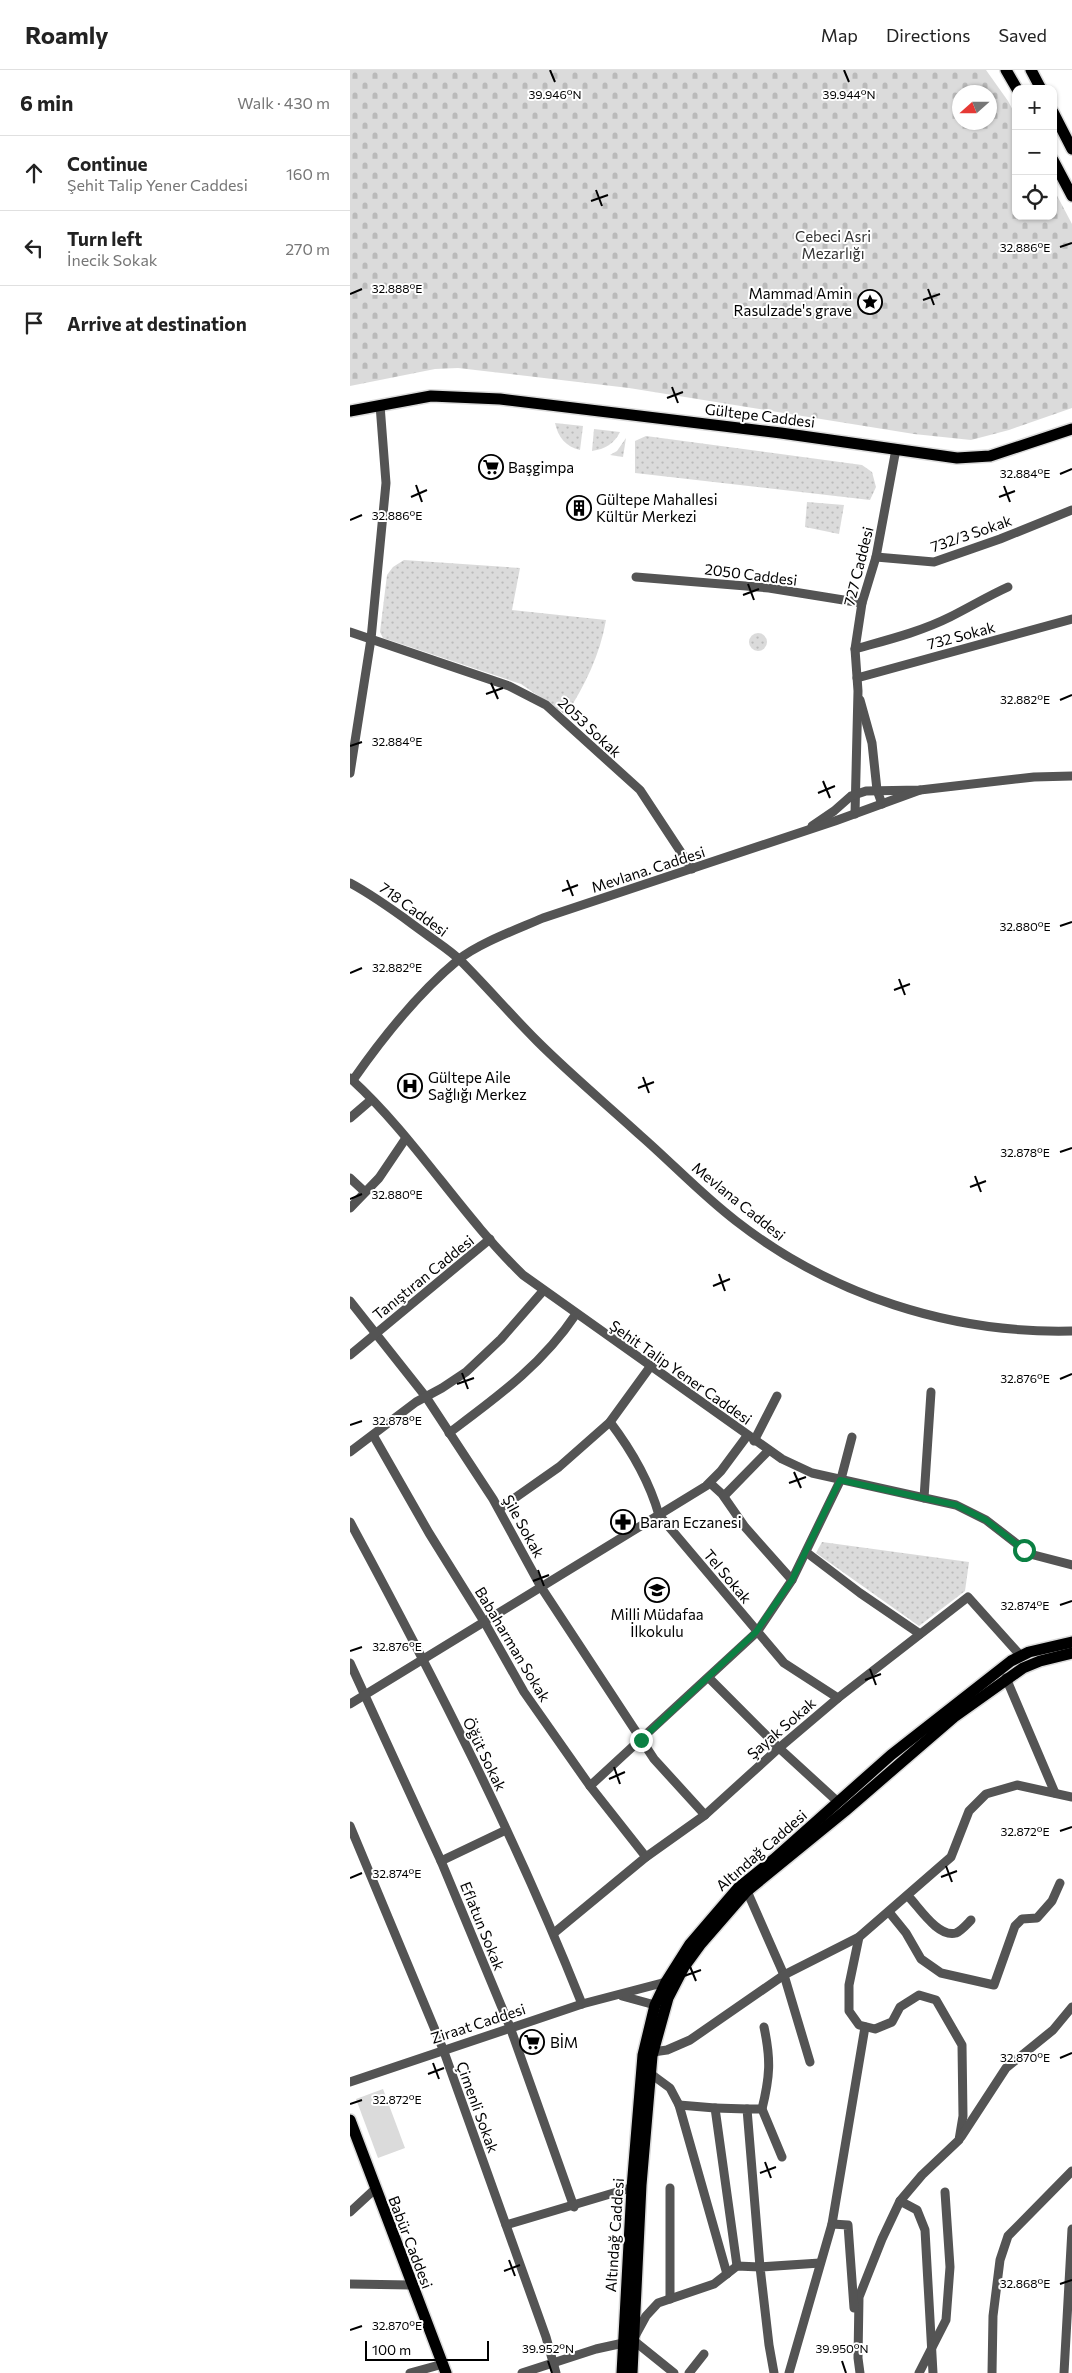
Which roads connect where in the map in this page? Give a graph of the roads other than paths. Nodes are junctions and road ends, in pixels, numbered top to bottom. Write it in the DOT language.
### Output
graph roads {
  1 [pos="1006,70"];
  2 [pos="1031,70"];
  3 [pos="1015,85"];
  4 [pos="1039,85"];
  5 [pos="1057,120"];
  6 [pos="1072,150"];
  7 [pos="1057,168"];
  8 [pos="1072,196"];
  9 [pos="380,405"];
  10 [pos="350,411"];
  11 [pos="1072,429"];
  12 [pos="896,449"];
  13 [pos="1072,510"];
  14 [pos="876,557"];
  15 [pos="636,577"];
  16 [pos="1008,587"];
  17 [pos="862,603"];
  18 [pos="1072,619"];
  19 [pos="350,632"];
  20 [pos="371,640"];
  21 [pos="855,649"];
  22 [pos="857,678"];
  23 [pos="858,691"];
  24 [pos="350,773"];
  25 [pos="1072,776"];
  26 [pos="877,790"];
  27 [pos="920,790"];
  28 [pos="855,794"];
  29 [pos="882,804"];
  30 [pos="855,814"];
  31 [pos="804,831"];
  32 [pos="692,870"];
  33 [pos="350,883"];
  34 [pos="459,959"];
  35 [pos="351,1079"];
  36 [pos="371,1100"];
  37 [pos="352,1116"];
  38 [pos="406,1138"];
  39 [pos="350,1178"];
  40 [pos="365,1192"];
  41 [pos="350,1208"];
  42 [pos="490,1239"];
  43 [pos="543,1291"];
  44 [pos="350,1301"];
  45 [pos="576,1314"];
  46 [pos="1072,1331"];
  47 [pos="376,1334"];
  48 [pos="350,1355"];
  49 [pos="650,1367"];
  50 [pos="931,1392"];
  51 [pos="777,1396"];
  52 [pos="426,1397"];
  53 [pos="610,1422"];
  54 [pos="449,1433"];
  55 [pos="373,1435"];
  56 [pos="852,1437"];
  57 [pos="750,1438"];
  58 [pos="768,1451"];
  59 [pos="350,1452"];
  60 [pos="840,1480"];
  61 [pos="710,1483"];
  62 [pos="724,1496"];
  63 [pos="924,1498"];
  64 [pos="499,1509"];
  65 [pos="659,1515"];
  66 [pos="350,1522"];
  67 [pos="806,1552"];
  68 [pos="1072,1565"];
  69 [pos="792,1580"];
  70 [pos="541,1587"];
  71 [pos="485,1623"];
  72 [pos="756,1632"];
  73 [pos="920,1634"];
  74 [pos="1072,1642"];
  75 [pos="1072,1653"];
  76 [pos="1020,1655"];
  77 [pos="424,1659"];
  78 [pos="350,1663"];
  79 [pos="709,1678"];
  80 [pos="1006,1678"];
  81 [pos="366,1695"];
  82 [pos="838,1698"];
  83 [pos="350,1704"];
  84 [pos="641,1740"];
  85 [pos="778,1748"];
  86 [pos="590,1786"];
  87 [pos="1055,1793"];
  88 [pos="1072,1797"];
  89 [pos="838,1802"];
  90 [pos="705,1815"];
  91 [pos="350,1826"];
  92 [pos="506,1830"];
  93 [pos="646,1857"];
  94 [pos="441,1861"];
  95 [pos="1060,1883"];
  96 [pos="747,1891"];
  97 [pos="908,1896"];
  98 [pos="889,1912"];
  99 [pos="971,1920"];
  100 [pos="554,1933"];
  101 [pos="859,1937"];
  102 [pos="784,1975"];
  103 [pos="666,1982"];
  104 [pos="617,1996"];
  105 [pos="582,2004"];
  106 [pos="1072,2007"];
  107 [pos="660,2009"];
  108 [pos="510,2027"];
  109 [pos="764,2027"];
  110 [pos="865,2027"];
  111 [pos="443,2050"];
  112 [pos="653,2052"];
  113 [pos="810,2062"];
  114 [pos="650,2074"];
  115 [pos="350,2082"];
  116 [pos="679,2105"];
  117 [pos="715,2108"];
  118 [pos="747,2109"];
  119 [pos="762,2110"];
  120 [pos="350,2120"];
  121 [pos="959,2140"];
  122 [pos="782,2157"];
  123 [pos="1072,2171"];
  124 [pos="637,2187"];
  125 [pos="375,2188"];
  126 [pos="670,2188"];
  127 [pos="945,2192"];
  128 [pos="900,2201"];
  129 [pos="574,2206"];
  130 [pos="350,2212"];
  131 [pos="832,2224"];
  132 [pos="506,2225"];
  133 [pos="1072,2229"];
  134 [pos="820,2263"];
  135 [pos="736,2266"];
  136 [pos="760,2267"];
  137 [pos="726,2274"];
  138 [pos="350,2284"];
  139 [pos="411,2285"];
  140 [pos="670,2299"];
  141 [pos="628,2342"];
  142 [pos="931,2348"];
  143 [pos="704,2354"];
  144 [pos="858,2358"];
  145 [pos="554,2363"];
  146 [pos="444,2369"];
  147 [pos="410,2373"];
  148 [pos="522,2373"];
  149 [pos="556,2373"];
  150 [pos="622,2373"];
  151 [pos="632,2373"];
  152 [pos="674,2373"];
  153 [pos="689,2373"];
  154 [pos="774,2373"];
  155 [pos="789,2373"];
  156 [pos="860,2373"];
  157 [pos="919,2373"];
  158 [pos="933,2373"];
  159 [pos="992,2373"];
  160 [pos="1064,2373"];
  1 -- 3 [label="main road"];
  2 -- 4 [label="main road"];
  5 -- 6 [label="main road"];
  7 -- 8 [label="main road"];
  9 -- 10 [label="main road, Gültepe Caddesi"];
  9 -- 12 [label="main road, Gültepe Caddesi"];
  9 -- 20 [label="street"];
  11 -- 12 [label="main road, Gültepe Caddesi"];
  12 -- 14 [label="street, 727 Caddesi"];
  13 -- 14 [label="street, 732/3 Sokak"];
  14 -- 17 [label="street, 727 Caddesi"];
  15 -- 17 [label="street, 2050 Caddesi"];
  16 -- 21 [label="street"];
  17 -- 21 [label="street, 727 Caddesi"];
  18 -- 22 [label="street, 732 Sokak"];
  19 -- 20 [label="street, 2053 Sokak"];
  20 -- 24 [label="street"];
  20 -- 32 [label="street, 2053 Sokak"];
  21 -- 22 [label="street, 727 Caddesi"];
  22 -- 23 [label="street, 727 Caddesi"];
  23 -- 26 [label="street, 727 Caddesi"];
  23 -- 28 [label="street, 727 Caddesi"];
  25 -- 27 [label="street, Mevlana. Caddesi"];
  26 -- 27 [label="street, Mevlana. Caddesi"];
  26 -- 28 [label="street, Mevlana. Caddesi"];
  26 -- 29 [label="street, 727 Caddesi"];
  27 -- 29 [label="street, Mevlana. Caddesi"];
  28 -- 30 [label="street, 727 Caddesi"];
  28 -- 31 [label="street, Mevlana. Caddesi"];
  29 -- 30 [label="street, Mevlana. Caddesi"];
  30 -- 31 [label="street, Mevlana. Caddesi"];
  31 -- 32 [label="street, Mevlana. Caddesi"];
  32 -- 34 [label="street, Mevlana. Caddesi"];
  33 -- 34 [label="street, 718 Caddesi"];
  34 -- 35 [label="street, Mevlana. Caddesi"];
  34 -- 46 [label="street, Mevlana Caddesi"];
  35 -- 36 [label="street, Şehit Talip Yener Caddesi"];
  36 -- 37 [label="street"];
  36 -- 38 [label="street, Şehit Talip Yener Caddesi"];
  38 -- 40 [label="street"];
  38 -- 42 [label="street, Şehit Talip Yener Caddesi"];
  39 -- 40 [label="street"];
  40 -- 41 [label="street"];
  42 -- 43 [label="street, Şehit Talip Yener Caddesi"];
  42 -- 47 [label="street, Tanıştıran Caddesi"];
  43 -- 45 [label="street, Şehit Talip Yener Caddesi"];
  43 -- 52 [label="street"];
  44 -- 47 [label="street, Şile Sokak"];
  45 -- 49 [label="street, Şehit Talip Yener Caddesi"];
  45 -- 54 [label="street"];
  47 -- 48 [label="street, Tanıştıran Caddesi"];
  47 -- 52 [label="street, Şile Sokak"];
  49 -- 53 [label="street"];
  49 -- 57 [label="street, Şehit Talip Yener Caddesi"];
  50 -- 63 [label="street"];
  51 -- 57 [label="street"];
  52 -- 54 [label="street, Şile Sokak"];
  52 -- 55 [label="street"];
  53 -- 64 [label="street"];
  53 -- 65 [label="street, Tel Sokak"];
  54 -- 64 [label="street, Şile Sokak"];
  55 -- 59 [label="street"];
  55 -- 71 [label="street, Babaharman Sokak"];
  56 -- 60 [label="street"];
  57 -- 58 [label="street, Şehit Talip Yener Caddesi"];
  57 -- 61 [label="street"];
  58 -- 60 [label="street, Şehit Talip Yener Caddesi"];
  58 -- 62 [label="street"];
  60 -- 63 [label="street, Şehit Talip Yener Caddesi"];
  60 -- 67 [label="street"];
  61 -- 62 [label="street"];
  61 -- 65 [label="street"];
  62 -- 69 [label="street"];
  63 -- 68 [label="street, Şehit Talip Yener Caddesi"];
  64 -- 70 [label="street, Şile Sokak"];
  65 -- 70 [label="street"];
  65 -- 72 [label="street, Tel Sokak"];
  66 -- 77 [label="street, Öğüt Sokak"];
  67 -- 69 [label="street"];
  67 -- 73 [label="street"];
  69 -- 72 [label="street"];
  70 -- 71 [label="street"];
  70 -- 84 [label="street, Şile Sokak"];
  71 -- 77 [label="street"];
  71 -- 86 [label="street, Babaharman Sokak"];
  72 -- 79 [label="street"];
  72 -- 82 [label="street, Tel Sokak"];
  73 -- 76 [label="street, Şayak Sokak"];
  73 -- 82 [label="street, Şayak Sokak"];
  74 -- 76 [label="main road, Altındağ Caddesi"];
  75 -- 80 [label="main road, Altındağ Caddesi"];
  76 -- 89 [label="main road, Altındağ Caddesi"];
  77 -- 81 [label="street"];
  77 -- 92 [label="street, Öğüt Sokak"];
  78 -- 81 [label="street, Eflatun Sokak"];
  79 -- 84 [label="street"];
  79 -- 85 [label="street"];
  80 -- 87 [label="street"];
  80 -- 96 [label="main road, Altındağ Caddesi"];
  81 -- 83 [label="street"];
  81 -- 94 [label="street, Eflatun Sokak"];
  82 -- 85 [label="street, Şayak Sokak"];
  84 -- 86 [label="street"];
  84 -- 90 [label="street, Şile Sokak"];
  85 -- 89 [label="street"];
  85 -- 90 [label="street, Şayak Sokak"];
  86 -- 93 [label="street, Babaharman Sokak"];
  87 -- 88 [label="street"];
  87 -- 97 [label="street"];
  89 -- 103 [label="main road, Altındağ Caddesi"];
  90 -- 93 [label="street, Şayak Sokak"];
  91 -- 111 [label="street, Çimenli Sokak"];
  92 -- 94 [label="street"];
  92 -- 100 [label="street, Öğüt Sokak"];
  93 -- 100 [label="street, Şayak Sokak"];
  94 -- 108 [label="street, Eflatun Sokak"];
  95 -- 98 [label="street"];
  96 -- 102 [label="street"];
  96 -- 107 [label="main road, Altındağ Caddesi"];
  97 -- 98 [label="street"];
  97 -- 99 [label="street"];
  98 -- 101 [label="street"];
  100 -- 105 [label="street, Öğüt Sokak"];
  101 -- 102 [label="street"];
  101 -- 110 [label="street"];
  102 -- 112 [label="street"];
  102 -- 113 [label="street"];
  103 -- 104 [label="street, Ziraat Caddesi"];
  103 -- 107 [label="main road, Altındağ Caddesi"];
  104 -- 105 [label="street, Ziraat Caddesi"];
  104 -- 107 [label="street, Ziraat Caddesi"];
  105 -- 108 [label="street, Ziraat Caddesi"];
  106 -- 121 [label="street"];
  107 -- 112 [label="main road, Altındağ Caddesi"];
  107 -- 124 [label="main road, Altındağ Caddesi"];
  108 -- 111 [label="street, Ziraat Caddesi"];
  108 -- 129 [label="street, Eflatun Sokak"];
  109 -- 119 [label="street"];
  110 -- 121 [label="street"];
  110 -- 131 [label="street"];
  111 -- 115 [label="street, Ziraat Caddesi"];
  111 -- 132 [label="street, Çimenli Sokak"];
  112 -- 114 [label="main road, Altındağ Caddesi"];
  114 -- 116 [label="street"];
  114 -- 124 [label="main road, Altındağ Caddesi"];
  116 -- 117 [label="street"];
  116 -- 137 [label="street"];
  117 -- 118 [label="street"];
  117 -- 135 [label="street"];
  118 -- 119 [label="street"];
  118 -- 136 [label="street"];
  119 -- 122 [label="street"];
  120 -- 125 [label="main road, Babür Caddesi"];
  121 -- 128 [label="street"];
  123 -- 159 [label="street"];
  124 -- 129 [label="street"];
  124 -- 141 [label="main road, Altındağ Caddesi"];
  125 -- 130 [label="street"];
  125 -- 139 [label="main road, Babür Caddesi"];
  126 -- 140 [label="street"];
  127 -- 142 [label="street"];
  128 -- 142 [label="street"];
  128 -- 144 [label="street"];
  129 -- 132 [label="street"];
  131 -- 134 [label="street"];
  131 -- 144 [label="street"];
  132 -- 145 [label="street, Çimenli Sokak"];
  133 -- 160 [label="street"];
  134 -- 136 [label="street"];
  134 -- 155 [label="street"];
  135 -- 136 [label="street"];
  135 -- 137 [label="street"];
  136 -- 154 [label="street"];
  137 -- 140 [label="street"];
  138 -- 139 [label="street"];
  139 -- 146 [label="main road, Babür Caddesi"];
  140 -- 141 [label="street"];
  141 -- 145 [label="street"];
  141 -- 150 [label="main road, Altındağ Caddesi"];
  141 -- 151 [label="main road, Altındağ Caddesi"];
  141 -- 152 [label="street"];
  142 -- 157 [label="street"];
  142 -- 158 [label="street"];
  143 -- 153 [label="street"];
  144 -- 156 [label="street"];
  145 -- 148 [label="street"];
  145 -- 149 [label="street, Çimenli Sokak"];
  146 -- 147 [label="street"];
}
